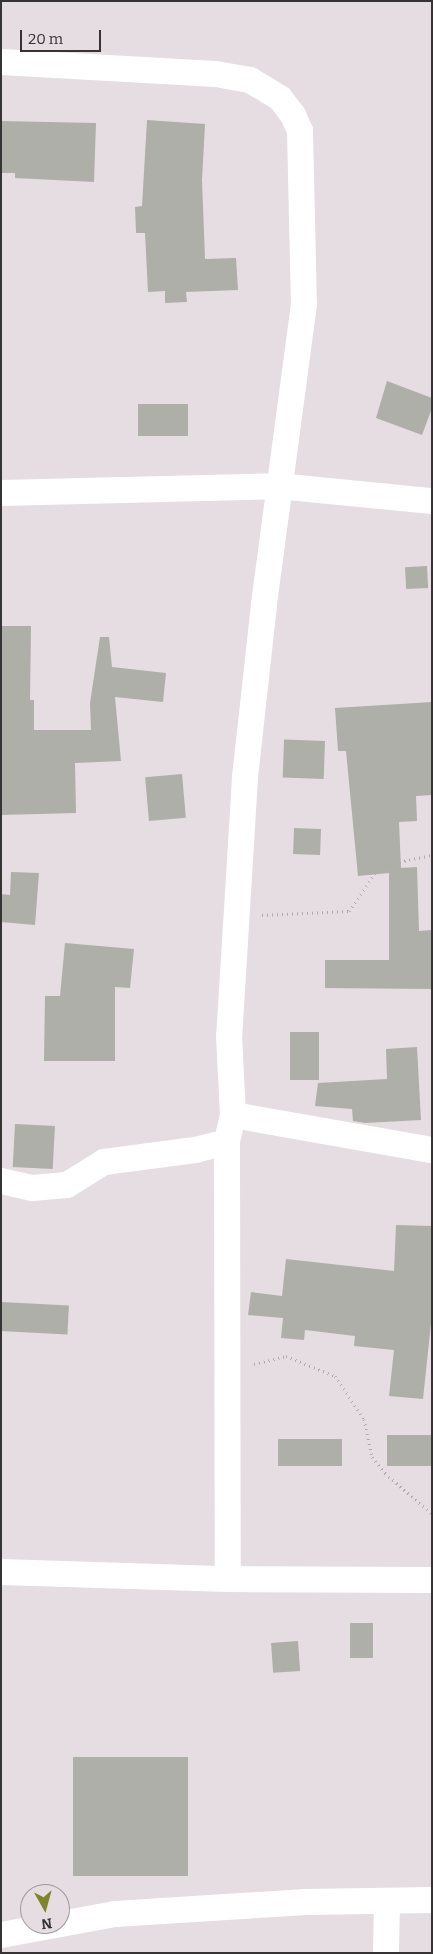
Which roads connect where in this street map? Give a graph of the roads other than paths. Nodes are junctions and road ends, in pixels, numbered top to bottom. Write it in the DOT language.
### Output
graph roads {
  1 [pos="1,62"];
  2 [pos="278,486"];
  3 [pos="1,493"];
  4 [pos="432,501"];
  5 [pos="233,1115"];
  6 [pos="226,1142"];
  7 [pos="432,1150"];
  8 [pos="1,1182"];
  9 [pos="1,1572"];
  10 [pos="228,1579"];
  11 [pos="432,1580"];
  12 [pos="432,1900"];
  13 [pos="387,1903"];
  14 [pos="1,1935"];
  15 [pos="386,1953"];
  1 -- 2 [label="street"];
  2 -- 3 [label="street"];
  2 -- 4 [label="street"];
  2 -- 5 [label="street"];
  5 -- 6 [label="street"];
  5 -- 7 [label="street"];
  6 -- 8 [label="street"];
  6 -- 10 [label="street"];
  9 -- 10 [label="street"];
  10 -- 11 [label="street"];
  12 -- 13 [label="street"];
  13 -- 14 [label="street"];
  13 -- 15 [label="street"];
}
